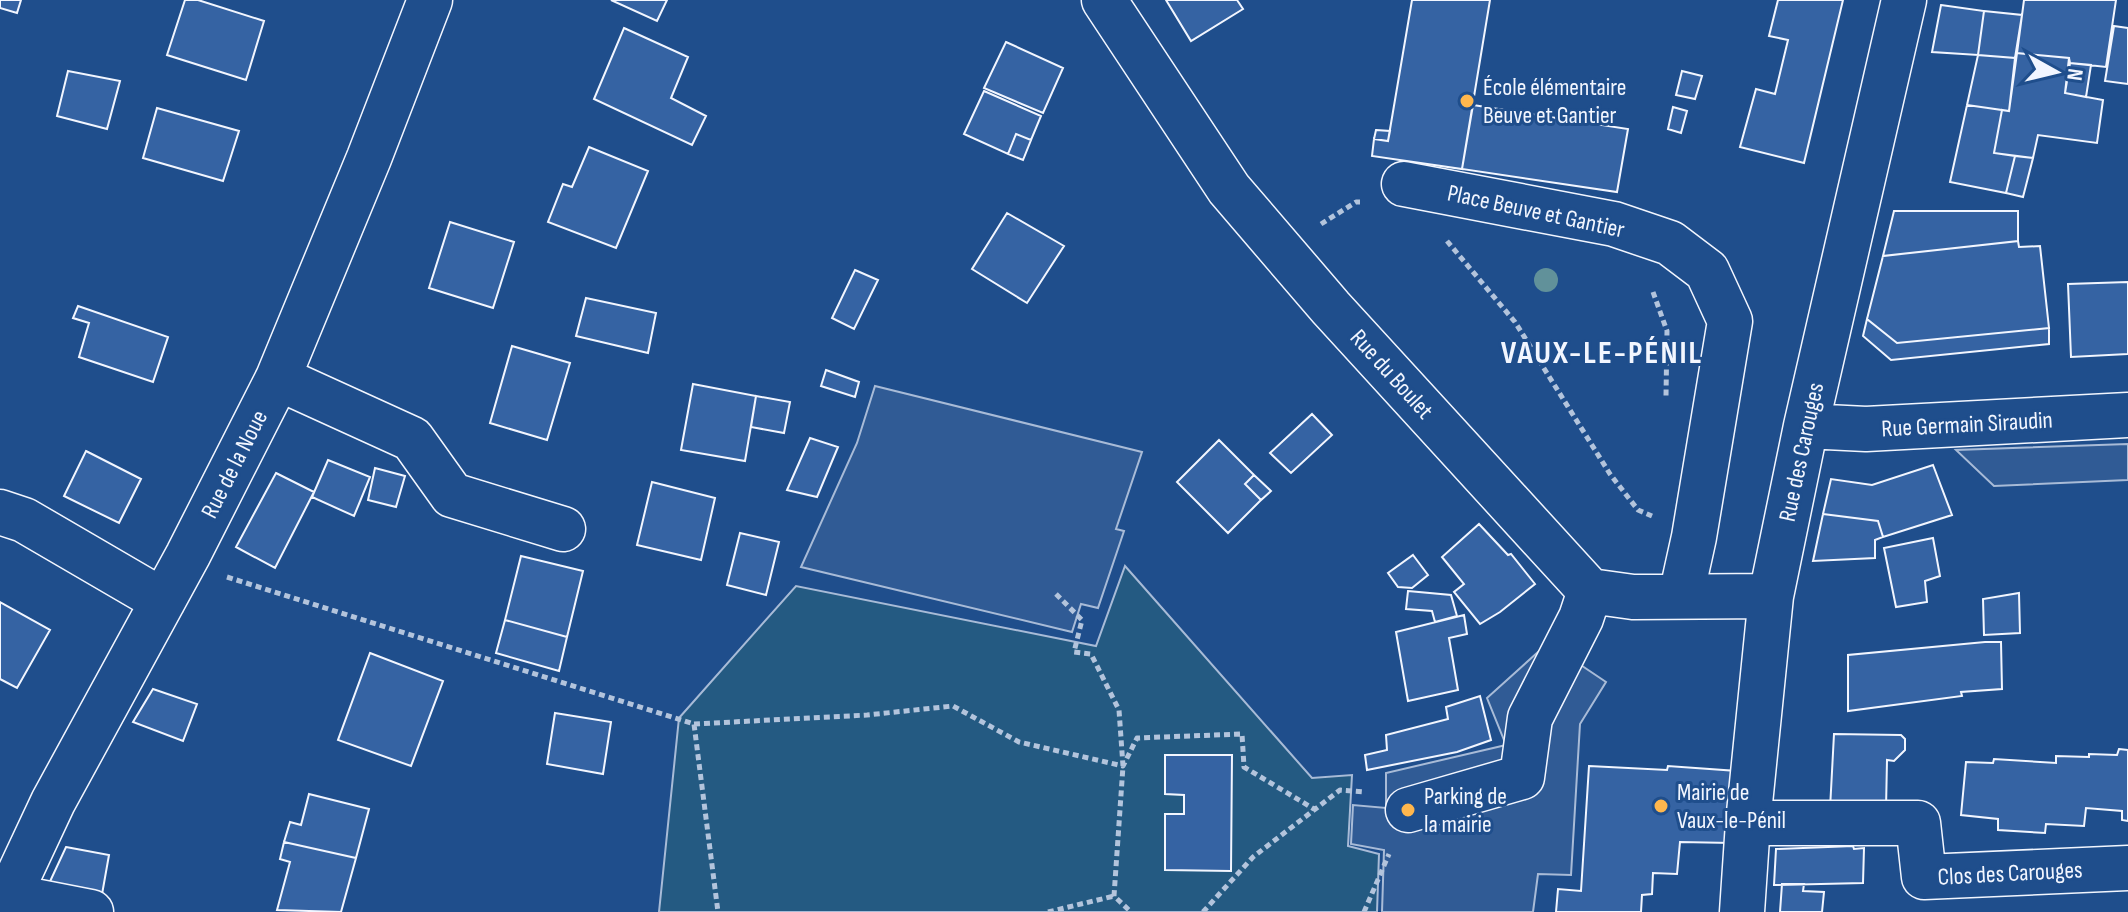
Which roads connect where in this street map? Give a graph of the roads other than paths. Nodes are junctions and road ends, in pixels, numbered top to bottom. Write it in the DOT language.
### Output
graph roads {
  1 [pos="430,0"];
  2 [pos="1104,0"];
  3 [pos="1904,0"];
  4 [pos="1386,194"];
  5 [pos="278,378"];
  6 [pos="2128,415"];
  7 [pos="1806,426"];
  8 [pos="0,512"];
  9 [pos="563,529"];
  10 [pos="1590,591"];
  11 [pos="1681,596"];
  12 [pos="1771,596"];
  13 [pos="163,601"];
  14 [pos="1408,810"];
  15 [pos="1748,823"];
  16 [pos="2128,868"];
  17 [pos="7,904"];
  18 [pos="91,912"];
  19 [pos="1742,912"];
  1 -- 5 [label="street, Rue de la Noue"];
  2 -- 10 [label="street, Rue du Boulet"];
  3 -- 7 [label="street, Rue des Carouges"];
  4 -- 11 [label="street, Place Beuve et Gantier"];
  5 -- 9 [label="street"];
  5 -- 13 [label="street, Rue de la Noue"];
  6 -- 7 [label="street, Rue Germain Siraudin"];
  7 -- 12 [label="street, Rue des Carouges"];
  8 -- 13 [label="street"];
  10 -- 11 [label="street"];
  10 -- 14 [label="street"];
  11 -- 12 [label="street"];
  12 -- 15 [label="street, Rue des Carouges"];
  13 -- 17 [label="street, Rue de la Noue"];
  15 -- 16 [label="street, Clos des Carouges"];
  15 -- 19 [label="street, Rue des Carouges"];
  17 -- 18 [label="street"];
}
